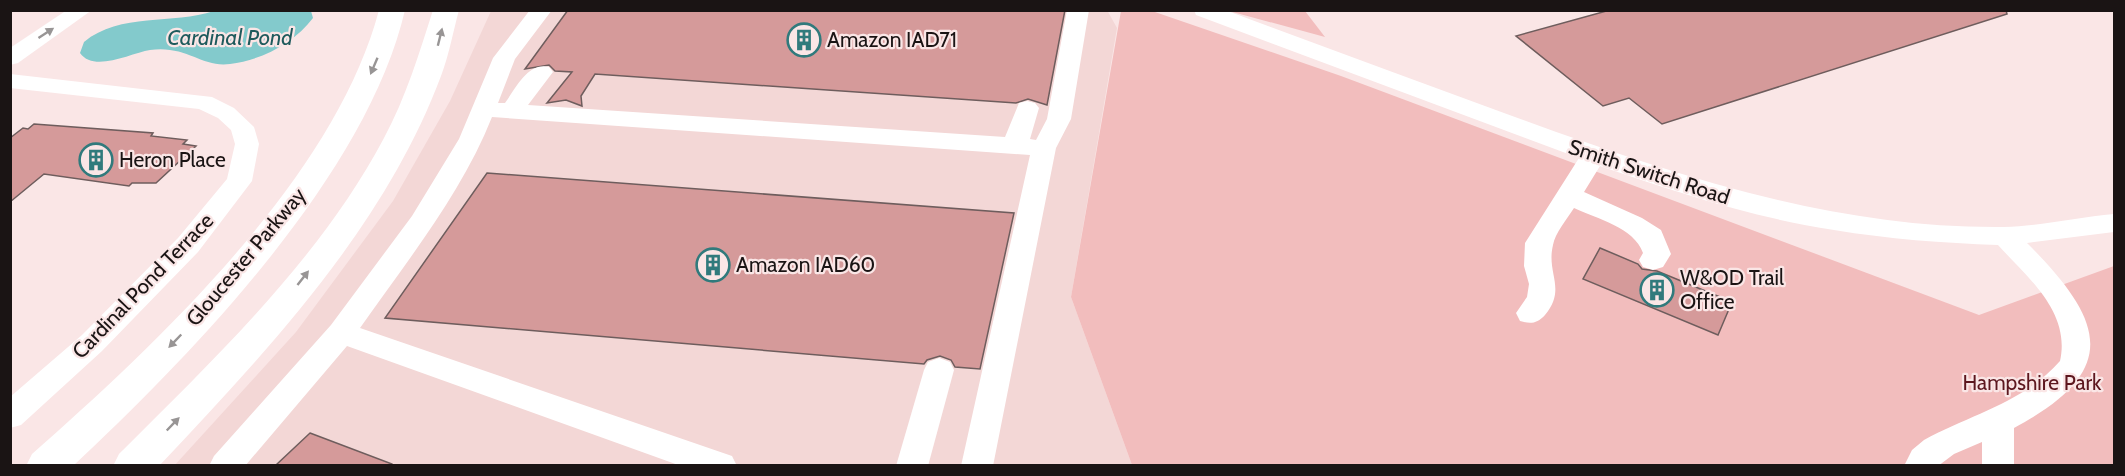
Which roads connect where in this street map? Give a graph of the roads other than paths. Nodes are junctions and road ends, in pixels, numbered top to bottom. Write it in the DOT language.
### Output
graph roads {
  1 [pos="51,10"];
  2 [pos="82,10"];
  3 [pos="392,10"];
  4 [pos="446,10"];
  5 [pos="542,10"];
  6 [pos="1078,10"];
  7 [pos="1204,10"];
  8 [pos="10,35"];
  9 [pos="10,58"];
  10 [pos="548,74"];
  11 [pos="10,81"];
  12 [pos="1027,108"];
  13 [pos="483,109"];
  14 [pos="519,112"];
  15 [pos="1015,146"];
  16 [pos="1044,148"];
  17 [pos="1594,155"];
  18 [pos="1569,196"];
  19 [pos="2115,223"];
  20 [pos="2005,236"];
  21 [pos="1653,260"];
  22 [pos="1530,313"];
  23 [pos="341,333"];
  24 [pos="939,370"];
  25 [pos="10,416"];
  26 [pos="1998,422"];
  27 [pos="46,465"];
  28 [pos="133,465"];
  29 [pos="225,465"];
  30 [pos="721,465"];
  31 [pos="912,465"];
  32 [pos="977,465"];
  33 [pos="1920,465"];
  34 [pos="1998,465"];
  1 -- 8 [label="street"];
  9 -- 2 [label="street, one-way"];
  3 -- 27 [label="main road, Gloucester Parkway, one-way"];
  28 -- 4 [label="main road, one-way"];
  5 -- 13 [label="street"];
  6 -- 16 [label="street"];
  7 -- 17 [label="street, Smith Switch Road"];
  10 -- 14 [label="street"];
  11 -- 25 [label="street, Cardinal Pond Terrace"];
  12 -- 15 [label="street"];
  13 -- 14 [label="street"];
  13 -- 23 [label="street"];
  14 -- 15 [label="street"];
  15 -- 16 [label="street"];
  16 -- 32 [label="street"];
  17 -- 18 [label="street"];
  17 -- 20 [label="street, Smith Switch Road"];
  18 -- 21 [label="street"];
  18 -- 22 [label="street"];
  19 -- 20 [label="street, Smith Switch Road"];
  20 -- 26 [label="street"];
  23 -- 29 [label="street"];
  23 -- 30 [label="street"];
  24 -- 31 [label="street"];
  26 -- 33 [label="street"];
  26 -- 34 [label="street"];
}
